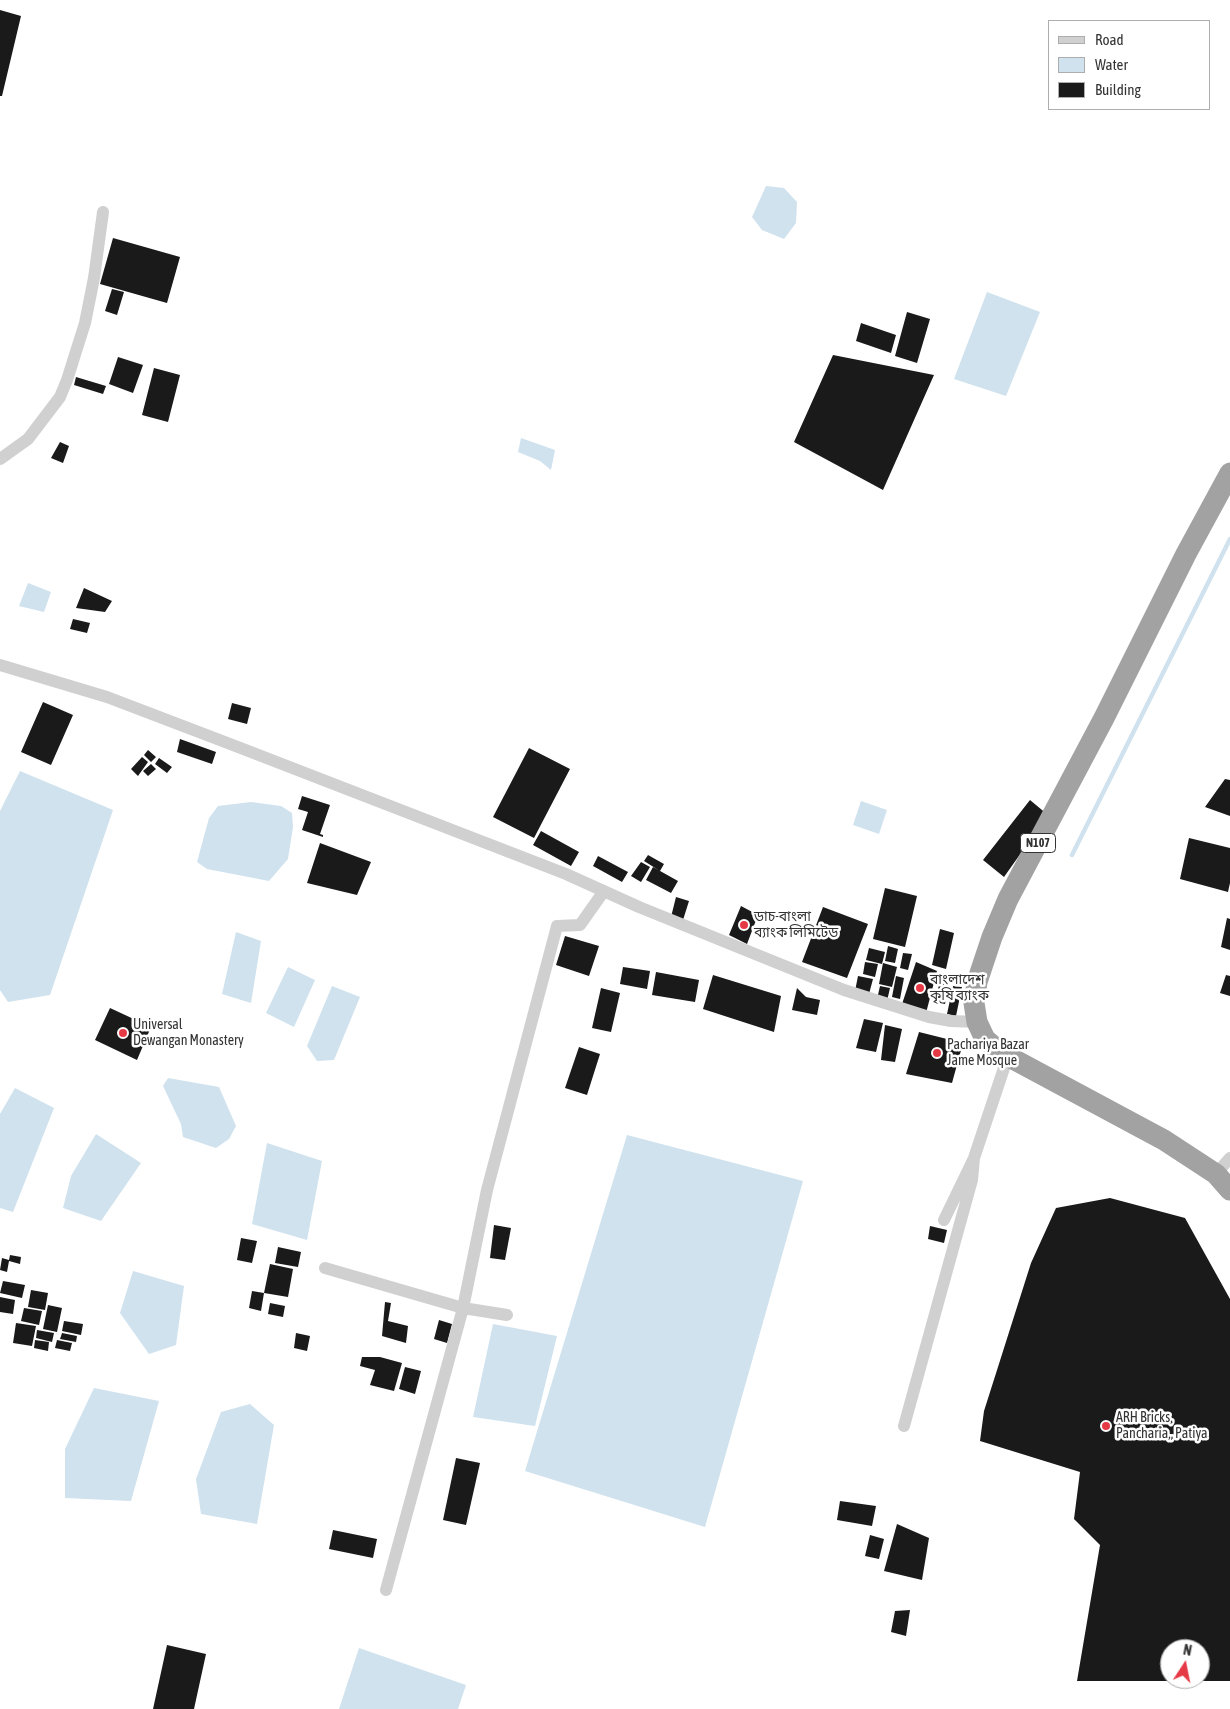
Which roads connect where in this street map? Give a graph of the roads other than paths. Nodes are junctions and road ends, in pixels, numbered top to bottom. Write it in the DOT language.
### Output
graph roads {
  1 [pos="103,212"];
  2 [pos="0,459"];
  3 [pos="1230,473"];
  4 [pos="0,665"];
  5 [pos="604,891"];
  6 [pos="977,1022"];
  7 [pos="1008,1056"];
  8 [pos="974,1158"];
  9 [pos="1230,1158"];
  10 [pos="1216,1174"];
  11 [pos="1230,1190"];
  12 [pos="944,1220"];
  13 [pos="325,1268"];
  14 [pos="462,1308"];
  15 [pos="508,1315"];
  16 [pos="904,1426"];
  17 [pos="386,1590"];
  1 -- 2 [label="street"];
  3 -- 6 [label="highway, N107"];
  4 -- 5 [label="street"];
  5 -- 6 [label="street"];
  5 -- 14 [label="street"];
  6 -- 7 [label="highway, N107"];
  7 -- 8 [label="street"];
  7 -- 10 [label="highway, N107"];
  8 -- 12 [label="street"];
  8 -- 16 [label="street"];
  9 -- 10 [label="street"];
  10 -- 11 [label="highway, N107"];
  13 -- 14 [label="street"];
  14 -- 15 [label="street"];
  14 -- 17 [label="street"];
}
